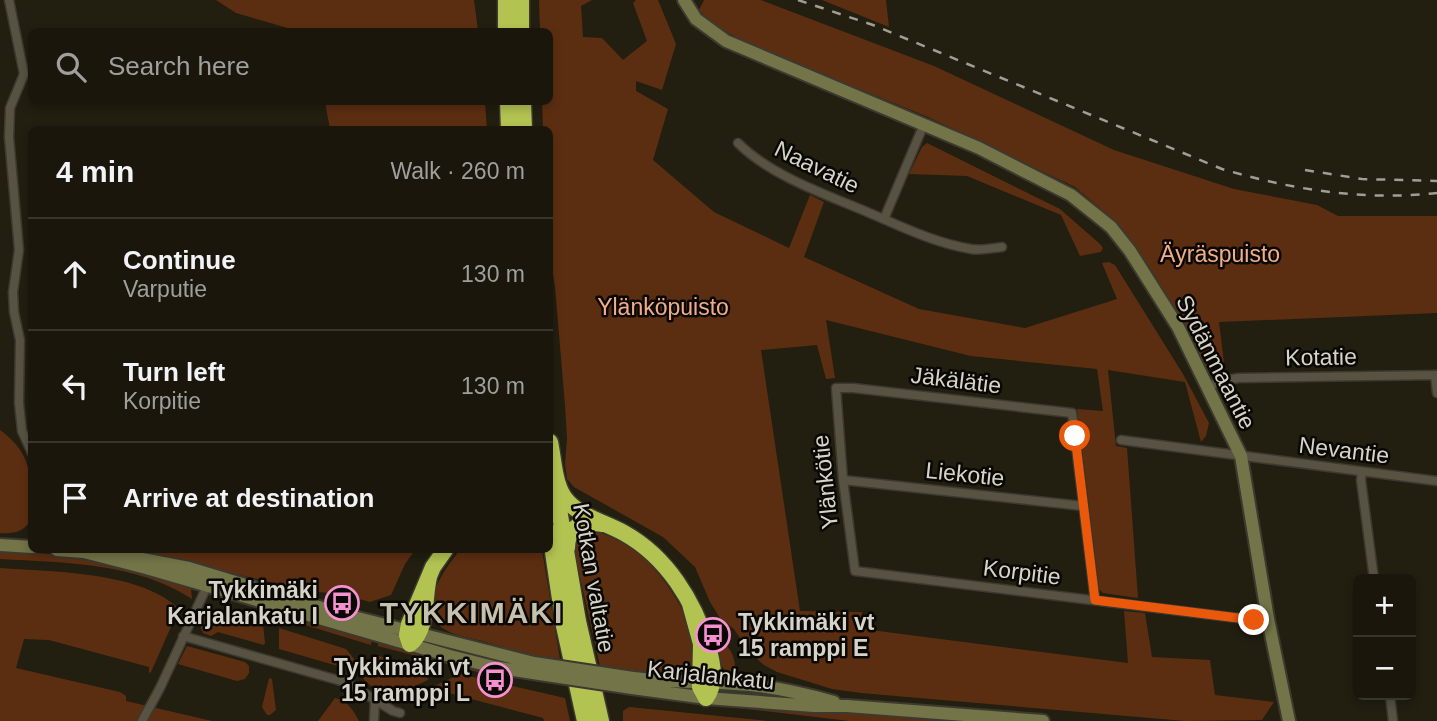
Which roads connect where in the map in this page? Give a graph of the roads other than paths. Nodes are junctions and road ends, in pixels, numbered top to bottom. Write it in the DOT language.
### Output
graph roads {
  1 [pos="9,0"];
  2 [pos="506,0"];
  3 [pos="521,0"];
  4 [pos="684,0"];
  5 [pos="506,28"];
  6 [pos="521,28"];
  7 [pos="508,105"];
  8 [pos="523,105"];
  9 [pos="924,124"];
  10 [pos="509,126"];
  11 [pos="524,126"];
  12 [pos="738,143"];
  13 [pos="884,219"];
  14 [pos="1002,247"];
  15 [pos="1436,375"];
  16 [pos="1209,387"];
  17 [pos="836,388"];
  18 [pos="1437,393"];
  19 [pos="1121,440"];
  20 [pos="28,444"];
  21 [pos="1241,456"];
  22 [pos="553,457"];
  23 [pos="553,469"];
  24 [pos="1362,472"];
  25 [pos="843,480"];
  26 [pos="1437,481"];
  27 [pos="1083,506"];
  28 [pos="611,526"];
  29 [pos="553,542"];
  30 [pos="0,545"];
  31 [pos="28,547"];
  32 [pos="88,553"];
  33 [pos="443,553"];
  34 [pos="551,553"];
  35 [pos="561,568"];
  36 [pos="855,571"];
  37 [pos="1373,574"];
  38 [pos="209,580"];
  39 [pos="1095,600"];
  40 [pos="1268,619"];
  41 [pos="183,636"];
  42 [pos="412,636"];
  43 [pos="706,688"];
  44 [pos="375,698"];
  45 [pos="1391,700"];
  46 [pos="400,713"];
  47 [pos="142,721"];
  48 [pos="374,721"];
  49 [pos="585,721"];
  50 [pos="601,721"];
  51 [pos="1044,721"];
  52 [pos="1289,721"];
  53 [pos="1393,721"];
  1 -- 20 [label="street"];
  2 -- 5 [label="highway"];
  3 -- 6 [label="highway"];
  4 -- 9 [label="main road, Sydänmaantie"];
  7 -- 10 [label="highway"];
  8 -- 11 [label="highway"];
  9 -- 13 [label="street"];
  9 -- 16 [label="main road, Sydänmaantie"];
  12 -- 13 [label="street, Naavatie"];
  13 -- 14 [label="street, Naavatie"];
  15 -- 16 [label="street, Kotatie"];
  15 -- 18 [label="street"];
  16 -- 21 [label="main road, Sydänmaantie"];
  17 -- 25 [label="street, Ylänkötie"];
  17 -- 27 [label="street, Jäkälätie"];
  19 -- 21 [label="street, Nevantie"];
  21 -- 24 [label="street, Nevantie"];
  21 -- 40 [label="main road, Sydänmaantie"];
  22 -- 28 [label="highway"];
  23 -- 35 [label="highway, Kotkan valtatie"];
  24 -- 26 [label="street, Nevantie"];
  24 -- 37 [label="street"];
  25 -- 27 [label="street, Liekotie"];
  25 -- 36 [label="street, Ylänkötie"];
  27 -- 39 [label="street"];
  28 -- 35 [label="highway"];
  28 -- 43 [label="highway"];
  29 -- 35 [label="highway, Kotkan valtatie"];
  30 -- 31 [label="main road"];
  32 -- 38 [label="main road, Karjalankatu"];
  33 -- 42 [label="highway"];
  34 -- 35 [label="highway"];
  35 -- 49 [label="highway, Kotkan valtatie"];
  35 -- 50 [label="highway, Kotkan valtatie"];
  36 -- 39 [label="street, Korpitie"];
  38 -- 41 [label="street"];
  38 -- 42 [label="main road, Karjalankatu"];
  39 -- 40 [label="street, Korpitie"];
  40 -- 52 [label="main road, Sydänmaantie"];
  41 -- 44 [label="street"];
  41 -- 47 [label="street"];
  42 -- 43 [label="main road, Karjalankatu, bridge"];
  43 -- 51 [label="main road, Karjalankatu"];
  44 -- 46 [label="street"];
  44 -- 48 [label="street"];
  45 -- 53 [label="street"];
}
